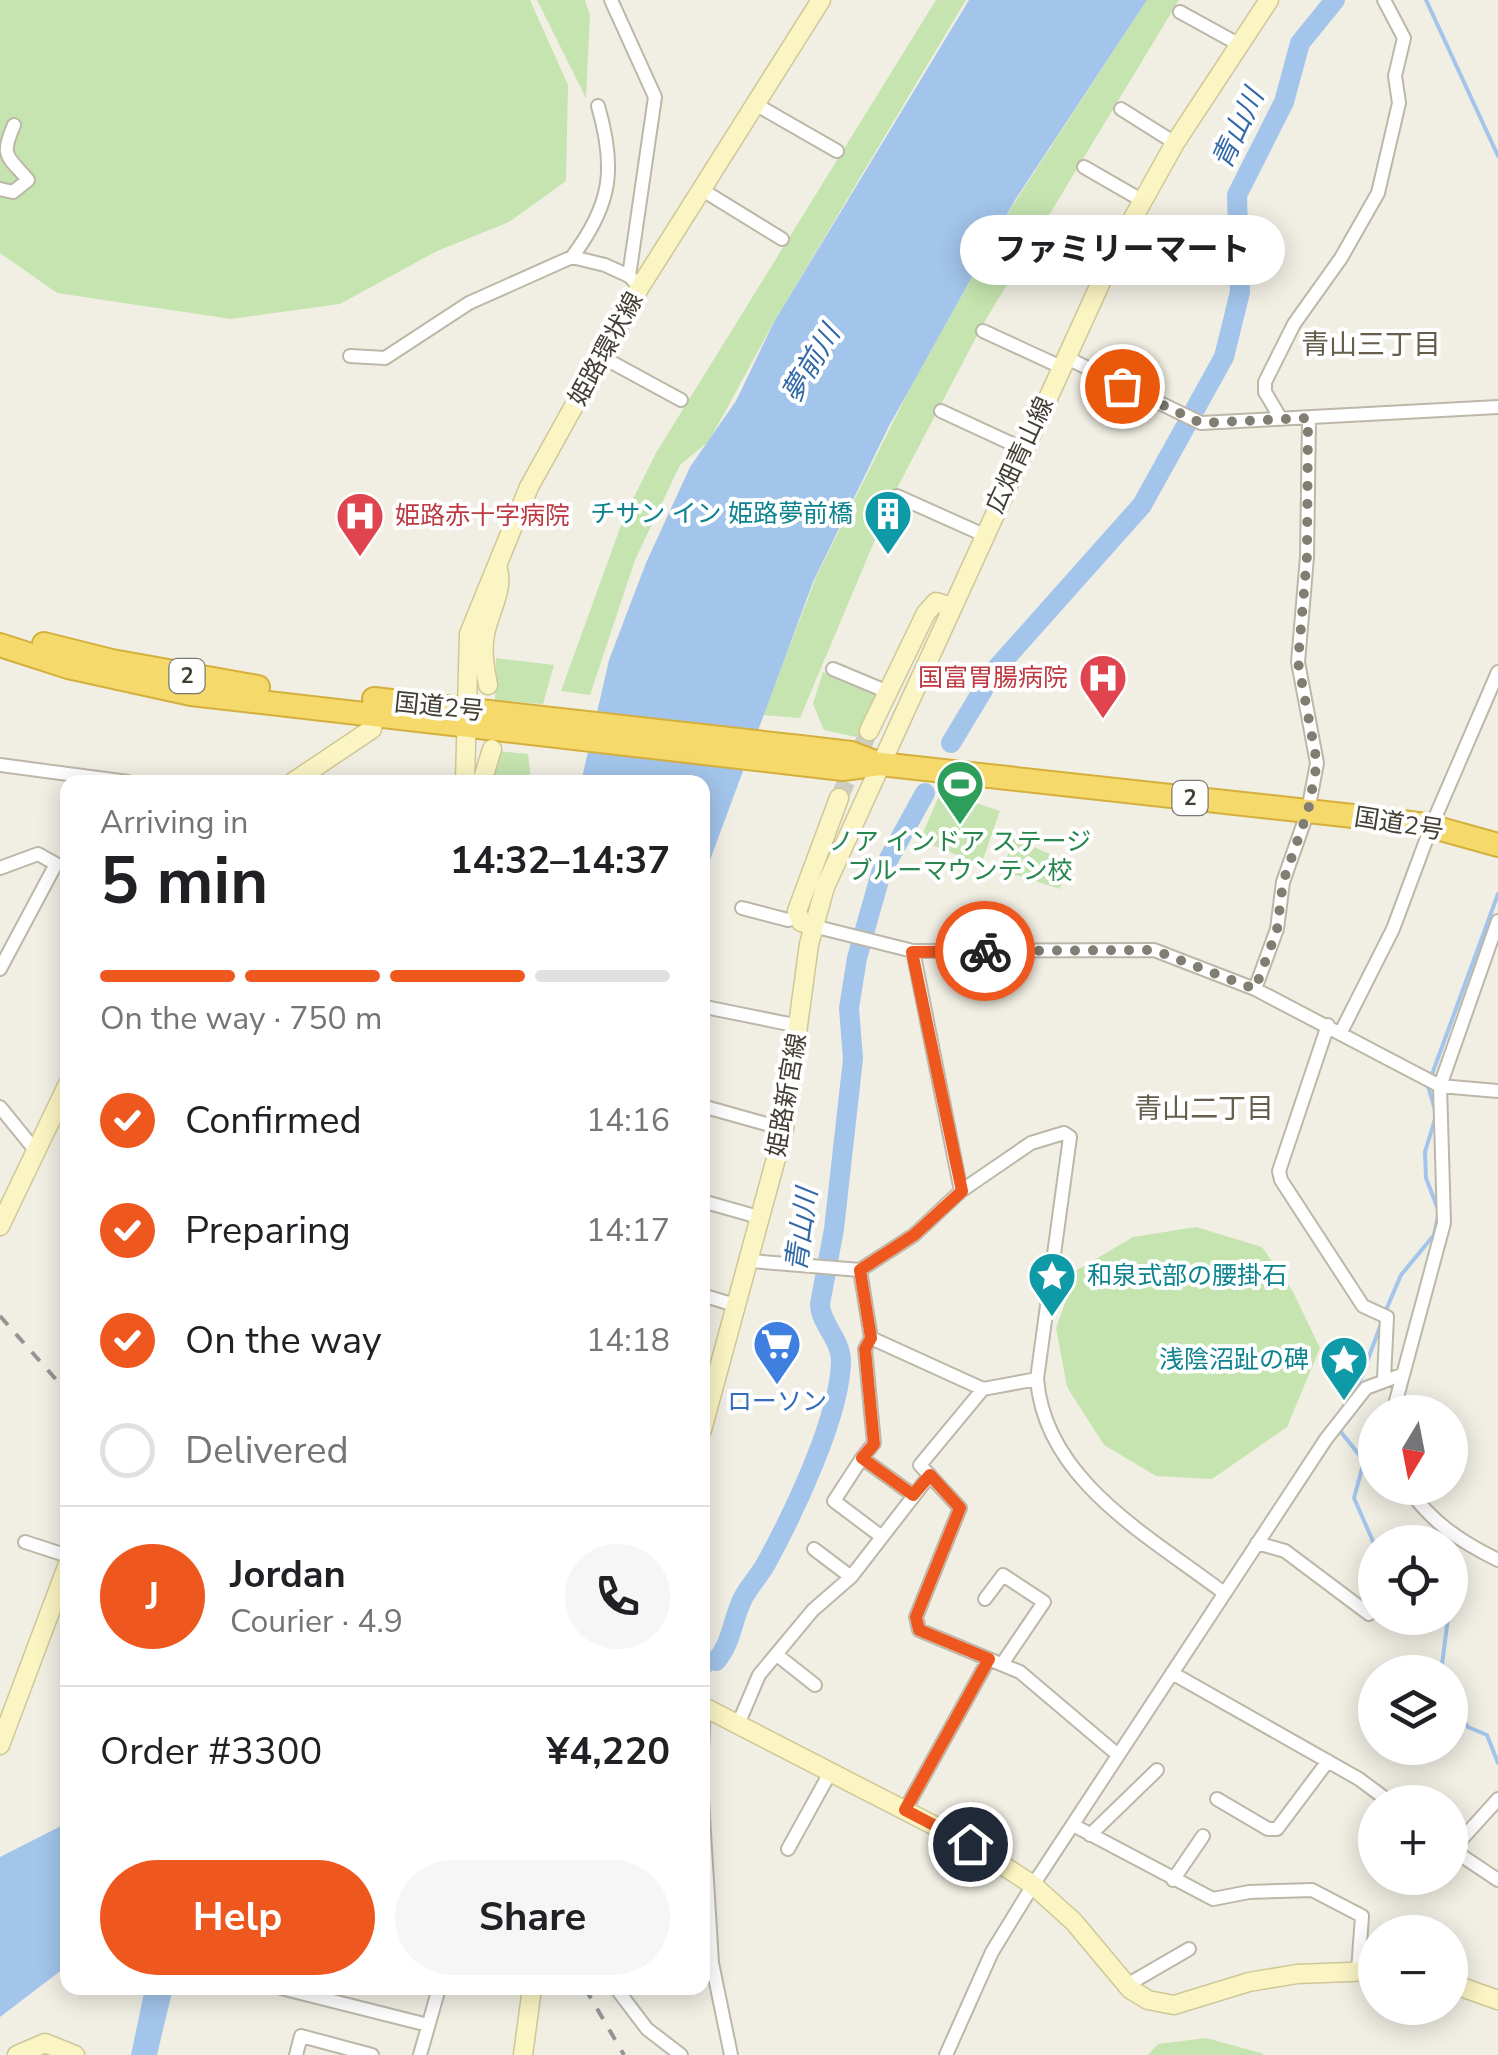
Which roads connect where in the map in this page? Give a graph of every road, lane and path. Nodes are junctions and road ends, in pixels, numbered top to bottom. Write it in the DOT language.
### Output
graph roads {
  1 [pos="612,0"];
  2 [pos="821,0"];
  3 [pos="1270,0"];
  4 [pos="1384,0"];
  5 [pos="1180,12"];
  6 [pos="1240,45"];
  7 [pos="756,104"];
  8 [pos="598,106"];
  9 [pos="1120,109"];
  10 [pos="14,125"];
  11 [pos="1175,143"];
  12 [pos="837,151"];
  13 [pos="1084,167"];
  14 [pos="0,189"];
  15 [pos="704,190"];
  16 [pos="1143,201"];
  17 [pos="782,239"];
  18 [pos="1032,250"];
  19 [pos="572,257"];
  20 [pos="634,282"];
  21 [pos="1100,282"];
  22 [pos="982,331"];
  23 [pos="350,356"];
  24 [pos="602,356"];
  25 [pos="1063,362"];
  26 [pos="681,400"];
  27 [pos="1498,407"];
  28 [pos="941,411"];
  29 [pos="1308,418"];
  30 [pos="1281,419"];
  31 [pos="1023,448"];
  32 [pos="897,496"];
  33 [pos="984,535"];
  34 [pos="497,565"];
  35 [pos="951,607"];
  36 [pos="0,630"];
  37 [pos="0,645"];
  38 [pos="832,669"];
  39 [pos="1498,672"];
  40 [pos="488,685"];
  41 [pos="888,692"];
  42 [pos="375,715"];
  43 [pos="466,718"];
  44 [pos="869,731"];
  45 [pos="492,749"];
  46 [pos="880,764"];
  47 [pos="0,765"];
  48 [pos="75,775"];
  49 [pos="303,775"];
  50 [pos="466,775"];
  51 [pos="484,775"];
  52 [pos="839,798"];
  53 [pos="1308,811"];
  54 [pos="1430,826"];
  55 [pos="1498,845"];
  56 [pos="0,868"];
  57 [pos="742,908"];
  58 [pos="1498,921"];
  59 [pos="805,922"];
  60 [pos="912,952"];
  61 [pos="0,969"];
  62 [pos="1255,989"];
  63 [pos="710,1008"];
  64 [pos="799,1026"];
  65 [pos="1334,1028"];
  66 [pos="1434,1083"];
  67 [pos="1498,1091"];
  68 [pos="60,1100"];
  69 [pos="0,1107"];
  70 [pos="710,1108"];
  71 [pos="784,1129"];
  72 [pos="36,1150"];
  73 [pos="962,1191"];
  74 [pos="710,1204"];
  75 [pos="762,1218"];
  76 [pos="0,1226"];
  77 [pos="752,1261"];
  78 [pos="860,1270"];
  79 [pos="710,1297"];
  80 [pos="738,1306"];
  81 [pos="871,1338"];
  82 [pos="1401,1375"];
  83 [pos="1384,1378"];
  84 [pos="1037,1379"];
  85 [pos="710,1388"];
  86 [pos="983,1389"];
  87 [pos="1397,1395"];
  88 [pos="862,1458"];
  89 [pos="930,1475"];
  90 [pos="913,1495"];
  91 [pos="1422,1505"];
  92 [pos="882,1537"];
  93 [pos="25,1542"];
  94 [pos="1258,1543"];
  95 [pos="814,1549"];
  96 [pos="60,1553"];
  97 [pos="1498,1560"];
  98 [pos="850,1577"];
  99 [pos="60,1585"];
  100 [pos="1224,1593"];
  101 [pos="985,1600"];
  102 [pos="1358,1606"];
  103 [pos="777,1655"];
  104 [pos="995,1662"];
  105 [pos="1172,1673"];
  106 [pos="815,1686"];
  107 [pos="710,1709"];
  108 [pos="739,1722"];
  109 [pos="0,1745"];
  110 [pos="1118,1754"];
  111 [pos="1328,1761"];
  112 [pos="1157,1770"];
  113 [pos="832,1771"];
  114 [pos="1364,1785"];
  115 [pos="1498,1799"];
  116 [pos="1217,1800"];
  117 [pos="905,1810"];
  118 [pos="1073,1825"];
  119 [pos="1468,1831"];
  120 [pos="1090,1834"];
  121 [pos="1203,1836"];
  122 [pos="788,1849"];
  123 [pos="1468,1860"];
  124 [pos="1173,1880"];
  125 [pos="1498,1880"];
  126 [pos="1033,1886"];
  127 [pos="1360,1915"];
  128 [pos="710,1930"];
  129 [pos="1190,1949"];
  130 [pos="1358,1972"];
  131 [pos="1127,1985"];
  132 [pos="1468,1989"];
  133 [pos="327,1995"];
  134 [pos="437,1995"];
  135 [pos="531,1995"];
  136 [pos="621,1995"];
  137 [pos="1498,2000"];
  138 [pos="428,2025"];
  139 [pos="17,2055"];
  140 [pos="75,2055"];
  141 [pos="296,2055"];
  142 [pos="372,2055"];
  143 [pos="420,2055"];
  144 [pos="522,2055"];
  145 [pos="681,2055"];
  146 [pos="730,2055"];
  147 [pos="946,2055"];
  1 -- 20 [label="street"];
  2 -- 7 [label="main road, 姫路環状線"];
  3 -- 6 [label="main road, 広畑青山線"];
  4 -- 30 [label="street"];
  5 -- 6 [label="street"];
  6 -- 11 [label="main road, 広畑青山線"];
  7 -- 12 [label="street"];
  7 -- 15 [label="main road, 姫路環状線"];
  8 -- 19 [label="street"];
  9 -- 11 [label="street"];
  10 -- 14 [label="street"];
  11 -- 16 [label="main road, 広畑青山線"];
  13 -- 16 [label="street"];
  15 -- 17 [label="street"];
  15 -- 20 [label="main road, 姫路環状線"];
  16 -- 21 [label="main road, 広畑青山線"];
  18 -- 21 [label="street"];
  19 -- 20 [label="street"];
  19 -- 23 [label="street"];
  20 -- 24 [label="main road, 姫路環状線"];
  21 -- 25 [label="main road, 広畑青山線"];
  22 -- 25 [label="street"];
  24 -- 26 [label="street"];
  24 -- 34 [label="main road, 姫路環状線"];
  25 -- 30 [label="street"];
  25 -- 31 [label="main road, 広畑青山線"];
  27 -- 29 [label="street"];
  28 -- 31 [label="street"];
  29 -- 30 [label="street"];
  29 -- 53 [label="street"];
  31 -- 33 [label="main road, 広畑青山線"];
  32 -- 33 [label="street"];
  33 -- 35 [label="main road, 広畑青山線"];
  34 -- 40 [label="main road"];
  34 -- 43 [label="main road, 姫路環状線"];
  35 -- 41 [label="main road"];
  35 -- 46 [label="main road, 広畑青山線"];
  36 -- 43 [label="highway, 国道2号 / 2"];
  37 -- 42 [label="highway, 国道2号 / 2"];
  38 -- 41 [label="street"];
  39 -- 54 [label="street"];
  41 -- 44 [label="main road"];
  42 -- 43 [label="highway, 国道2号 / 2"];
  42 -- 49 [label="main road"];
  43 -- 46 [label="highway, 国道2号 / 2"];
  43 -- 50 [label="main road, 姫路環状線"];
  45 -- 51 [label="main road"];
  46 -- 53 [label="highway, 国道2号 / 2"];
  46 -- 59 [label="main road, 姫路新宮線"];
  47 -- 48 [label="street"];
  52 -- 59 [label="main road"];
  53 -- 54 [label="highway, 国道2号 / 2"];
  53 -- 62 [label="street"];
  54 -- 55 [label="highway, 国道2号 / 2"];
  54 -- 65 [label="street"];
  56 -- 61 [label="street"];
  57 -- 59 [label="street"];
  58 -- 66 [label="street"];
  59 -- 60 [label="street"];
  59 -- 64 [label="main road, 姫路新宮線"];
  60 -- 62 [label="street"];
  60 -- 73 [label="street"];
  62 -- 65 [label="street"];
  63 -- 64 [label="street"];
  64 -- 71 [label="main road, 姫路新宮線"];
  65 -- 66 [label="street"];
  65 -- 83 [label="street"];
  66 -- 67 [label="street"];
  66 -- 82 [label="street"];
  68 -- 72 [label="main road"];
  69 -- 72 [label="street"];
  70 -- 71 [label="street"];
  71 -- 75 [label="main road, 姫路新宮線"];
  72 -- 76 [label="main road"];
  73 -- 78 [label="street"];
  73 -- 84 [label="street"];
  74 -- 75 [label="street"];
  75 -- 77 [label="main road, 姫路新宮線"];
  77 -- 78 [label="street"];
  77 -- 80 [label="main road, 姫路新宮線"];
  78 -- 81 [label="street"];
  79 -- 80 [label="street"];
  80 -- 85 [label="main road, 姫路新宮線"];
  81 -- 86 [label="street"];
  81 -- 88 [label="street"];
  82 -- 83 [label="street"];
  82 -- 87 [label="street"];
  83 -- 94 [label="street"];
  84 -- 86 [label="street"];
  84 -- 100 [label="street"];
  86 -- 89 [label="street"];
  88 -- 90 [label="street"];
  88 -- 92 [label="street"];
  89 -- 90 [label="street"];
  89 -- 104 [label="street"];
  90 -- 92 [label="street"];
  91 -- 97 [label="street"];
  92 -- 98 [label="street"];
  93 -- 96 [label="street"];
  94 -- 100 [label="street"];
  94 -- 102 [label="street"];
  95 -- 98 [label="street"];
  98 -- 103 [label="street"];
  99 -- 109 [label="main road"];
  100 -- 105 [label="street"];
  101 -- 104 [label="street"];
  103 -- 106 [label="street"];
  103 -- 108 [label="street"];
  104 -- 110 [label="street"];
  104 -- 117 [label="street"];
  105 -- 110 [label="street"];
  105 -- 111 [label="street"];
  107 -- 108 [label="main road"];
  108 -- 113 [label="main road"];
  110 -- 118 [label="street"];
  111 -- 114 [label="street"];
  111 -- 116 [label="street"];
  112 -- 120 [label="street"];
  113 -- 117 [label="main road"];
  113 -- 122 [label="street"];
  115 -- 119 [label="street"];
  117 -- 126 [label="main road"];
  118 -- 120 [label="street"];
  118 -- 126 [label="street"];
  120 -- 124 [label="street"];
  121 -- 124 [label="street"];
  123 -- 125 [label="street"];
  124 -- 127 [label="street"];
  126 -- 131 [label="main road"];
  126 -- 147 [label="street"];
  128 -- 146 [label="street"];
  129 -- 131 [label="street"];
  130 -- 131 [label="main road"];
  132 -- 137 [label="main road"];
  133 -- 138 [label="street"];
  134 -- 138 [label="street"];
  135 -- 144 [label="main road"];
  136 -- 145 [label="street"];
  138 -- 143 [label="street"];
  139 -- 140 [label="main road"];
  141 -- 142 [label="street"];
}
